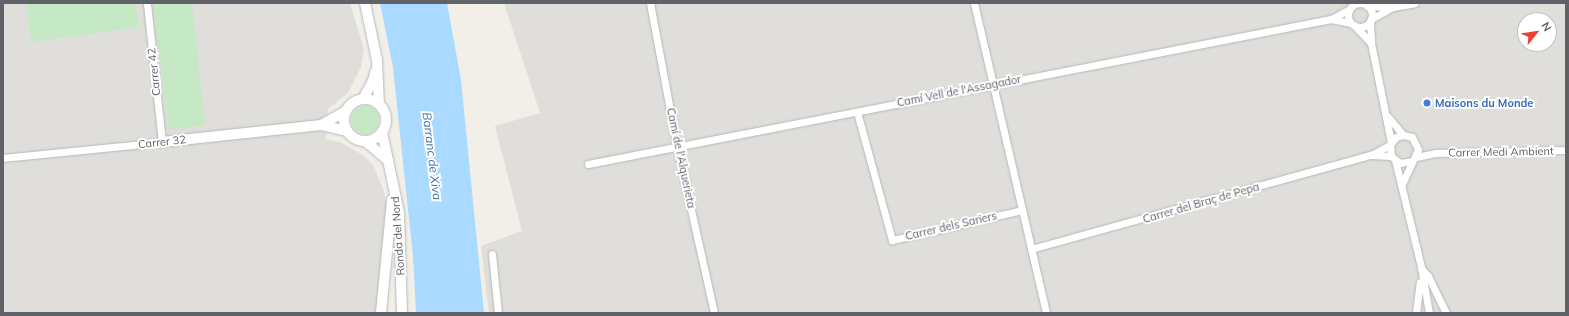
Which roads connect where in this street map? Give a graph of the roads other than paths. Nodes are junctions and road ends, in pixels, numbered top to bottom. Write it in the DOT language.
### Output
graph roads {
  1 [pos="147,3"];
  2 [pos="364,3"];
  3 [pos="650,3"];
  4 [pos="974,3"];
  5 [pos="1416,3"];
  6 [pos="1365,5"];
  7 [pos="1351,6"];
  8 [pos="1393,7"];
  9 [pos="1331,19"];
  10 [pos="1370,20"];
  11 [pos="1353,25"];
  12 [pos="1371,44"];
  13 [pos="377,60"];
  14 [pos="994,84"];
  15 [pos="363,99"];
  16 [pos="379,104"];
  17 [pos="346,111"];
  18 [pos="857,112"];
  19 [pos="1388,117"];
  20 [pos="320,125"];
  21 [pos="347,131"];
  22 [pos="382,132"];
  23 [pos="1402,135"];
  24 [pos="365,141"];
  25 [pos="162,142"];
  26 [pos="1391,143"];
  27 [pos="1417,145"];
  28 [pos="677,147"];
  29 [pos="1566,150"];
  30 [pos="1435,153"];
  31 [pos="1371,155"];
  32 [pos="3,158"];
  33 [pos="1393,158"];
  34 [pos="1414,159"];
  35 [pos="388,160"];
  36 [pos="588,164"];
  37 [pos="392,174"];
  38 [pos="1402,184"];
  39 [pos="1022,210"];
  40 [pos="1031,249"];
  41 [pos="492,254"];
  42 [pos="1421,267"];
  43 [pos="381,313"];
  44 [pos="402,313"];
  45 [pos="498,313"];
  46 [pos="714,313"];
  47 [pos="1046,313"];
  48 [pos="1416,313"];
  49 [pos="1429,313"];
  50 [pos="1446,313"];
  1 -- 25 [label="street, Carrer 42"];
  2 -- 13 [label="street"];
  3 -- 28 [label="street, Camí de l'Alquerieta"];
  4 -- 14 [label="street"];
  5 -- 8 [label="street"];
  6 -- 7 [label="street"];
  6 -- 8 [label="street"];
  6 -- 10 [label="street"];
  7 -- 9 [label="street, Camí Vell de l'Assagador"];
  7 -- 11 [label="street"];
  8 -- 10 [label="street"];
  9 -- 11 [label="street, Camí Vell de l'Assagador"];
  9 -- 14 [label="street, Camí Vell de l'Assagador"];
  10 -- 11 [label="street"];
  10 -- 12 [label="street"];
  11 -- 12 [label="street"];
  12 -- 19 [label="street"];
  13 -- 15 [label="street"];
  13 -- 16 [label="street"];
  14 -- 18 [label="street, Camí Vell de l'Assagador"];
  14 -- 39 [label="street"];
  15 -- 16 [label="street"];
  15 -- 17 [label="street"];
  16 -- 22 [label="street"];
  17 -- 20 [label="street, Carrer 32"];
  17 -- 21 [label="street"];
  18 -- 28 [label="street, Camí Vell de l'Assagador"];
  18 -- 39 [label="street, Carrer dels Sariers"];
  19 -- 23 [label="street"];
  19 -- 26 [label="street"];
  20 -- 21 [label="street, Carrer 32"];
  20 -- 25 [label="street, Carrer 32"];
  21 -- 24 [label="street"];
  22 -- 24 [label="street"];
  22 -- 35 [label="street, Ronda del Nord"];
  23 -- 26 [label="street"];
  23 -- 27 [label="street"];
  24 -- 35 [label="street"];
  25 -- 32 [label="street, Carrer 32"];
  26 -- 31 [label="street, Carrer del Braç de Pepa"];
  26 -- 33 [label="street"];
  27 -- 30 [label="street, Carrer Medi Ambient"];
  27 -- 34 [label="street"];
  28 -- 36 [label="street, Camí Vell de l'Assagador"];
  28 -- 46 [label="street, Camí de l'Alquerieta"];
  29 -- 30 [label="street, Carrer Medi Ambient"];
  30 -- 34 [label="street, Carrer Medi Ambient"];
  31 -- 33 [label="street, Carrer del Braç de Pepa"];
  31 -- 40 [label="street, Carrer del Braç de Pepa"];
  33 -- 34 [label="street"];
  33 -- 38 [label="street"];
  34 -- 38 [label="street"];
  35 -- 37 [label="street, Ronda del Nord"];
  37 -- 43 [label="street"];
  37 -- 44 [label="street, Ronda del Nord"];
  38 -- 42 [label="street"];
  39 -- 40 [label="street"];
  40 -- 47 [label="street"];
  41 -- 45 [label="street"];
  42 -- 48 [label="street"];
  42 -- 49 [label="street"];
  42 -- 50 [label="street"];
}
